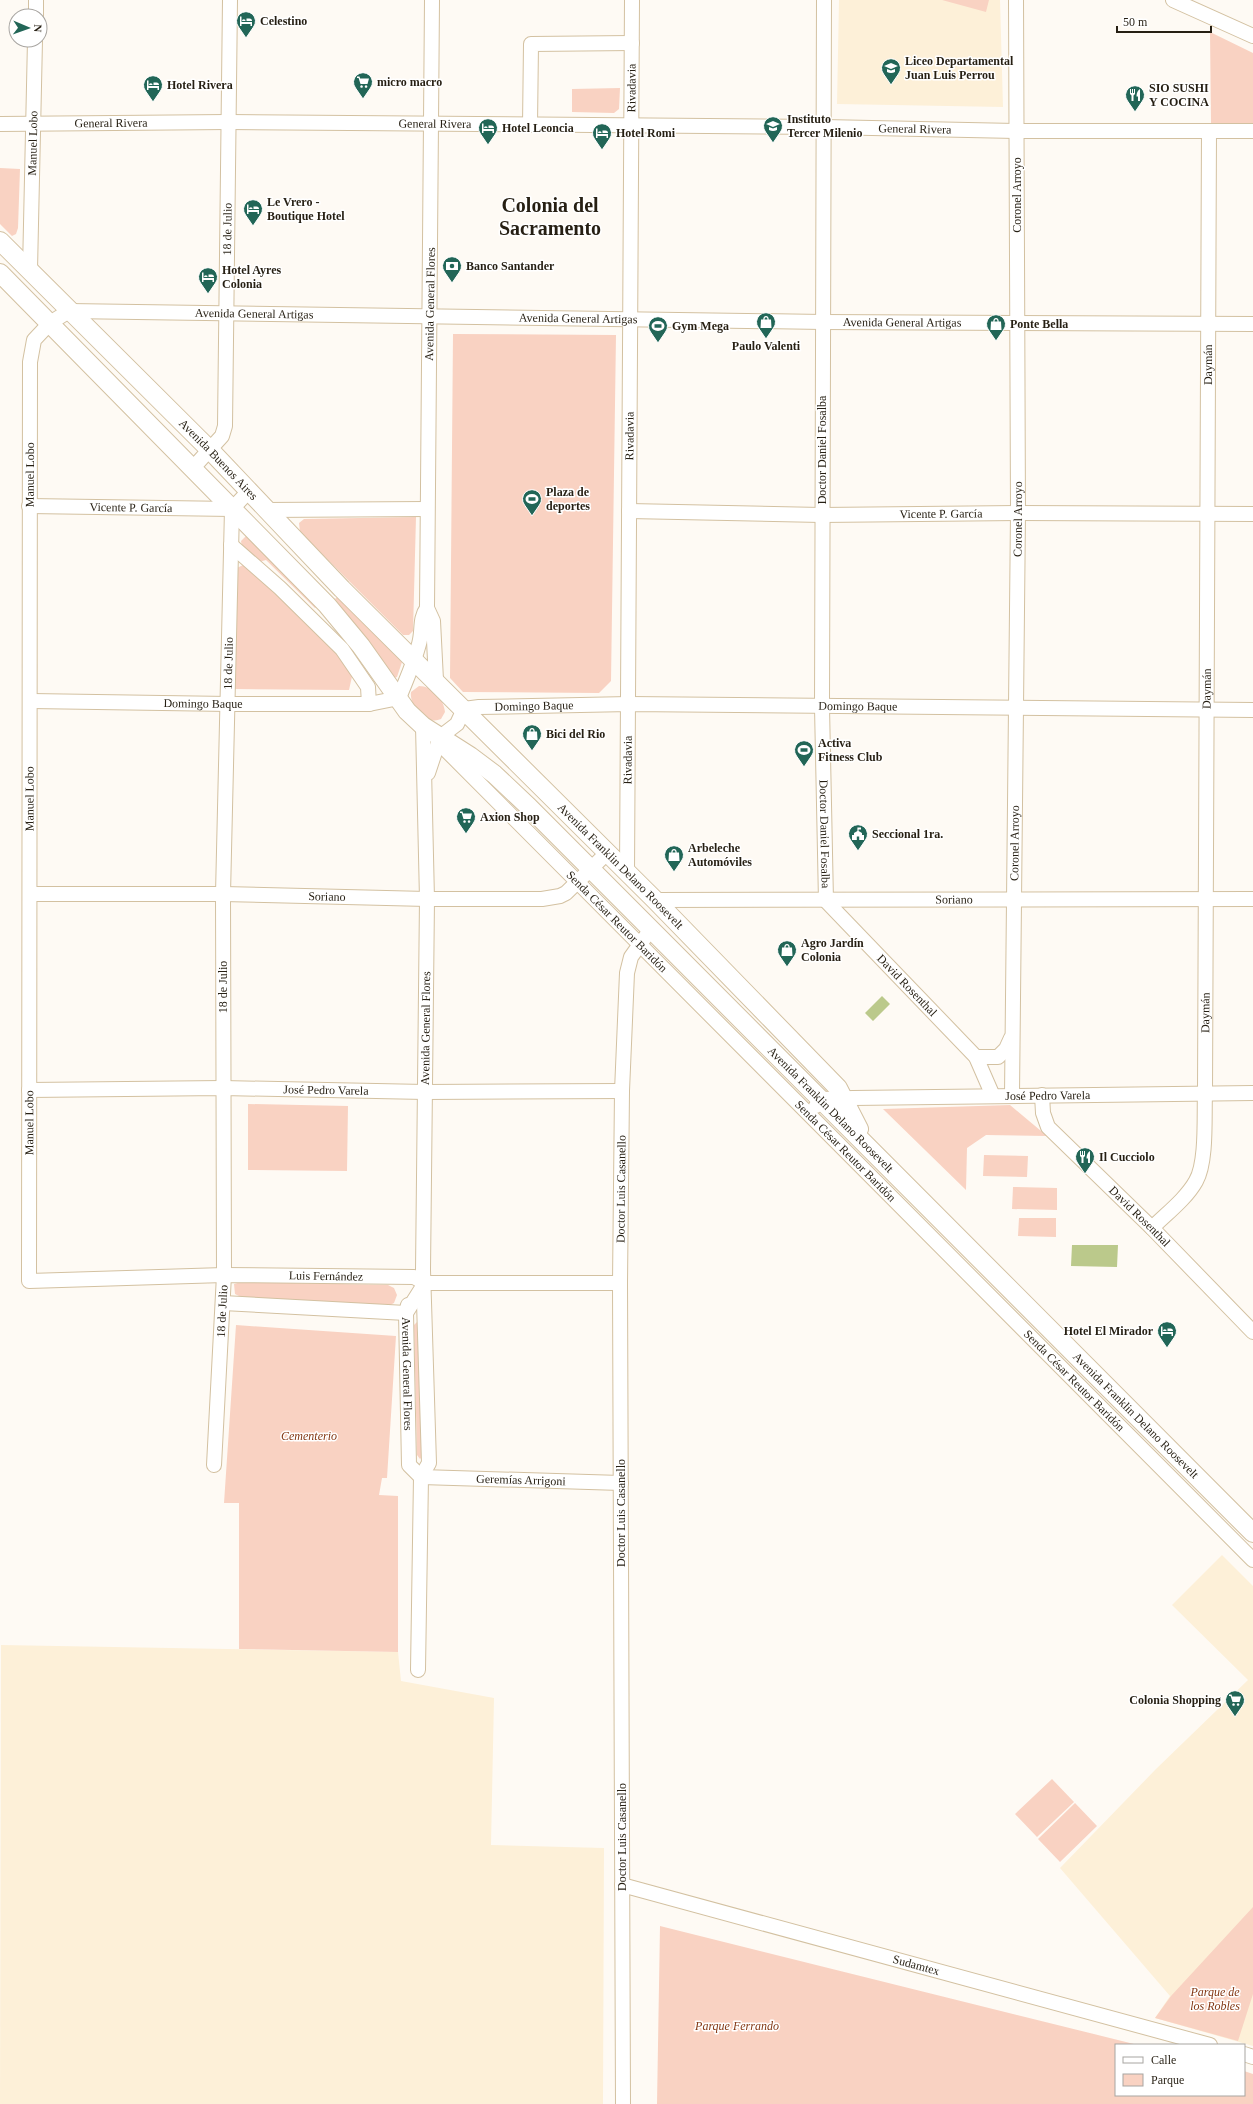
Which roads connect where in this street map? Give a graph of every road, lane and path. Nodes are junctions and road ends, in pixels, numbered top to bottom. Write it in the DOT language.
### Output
graph roads {
  1 [pos="230,0"];
  2 [pos="432,0"];
  3 [pos="632,0"];
  4 [pos="824,0"];
  5 [pos="1016,0"];
  6 [pos="1173,0"];
  7 [pos="1253,36"];
  8 [pos="632,43"];
  9 [pos="35,48"];
  10 [pos="228,122"];
  11 [pos="34,123"];
  12 [pos="0,124"];
  13 [pos="431,125"];
  14 [pos="530,125"];
  15 [pos="632,126"];
  16 [pos="824,127"];
  17 [pos="1016,131"];
  18 [pos="1209,131"];
  19 [pos="1253,131"];
  20 [pos="0,241"];
  21 [pos="30,270"];
  22 [pos="0,273"];
  23 [pos="69,311"];
  24 [pos="226,313"];
  25 [pos="430,316"];
  26 [pos="630,320"];
  27 [pos="822,322"];
  28 [pos="1017,322"];
  29 [pos="50,323"];
  30 [pos="1208,324"];
  31 [pos="1253,324"];
  32 [pos="210,450"];
  33 [pos="192,469"];
  34 [pos="248,492"];
  35 [pos="29,506"];
  36 [pos="232,509"];
  37 [pos="427,509"];
  38 [pos="265,510"];
  39 [pos="629,511"];
  40 [pos="1018,513"];
  41 [pos="1206,514"];
  42 [pos="1253,514"];
  43 [pos="821,515"];
  44 [pos="231,545"];
  45 [pos="427,608"];
  46 [pos="414,660"];
  47 [pos="436,680"];
  48 [pos="399,698"];
  49 [pos="31,701"];
  50 [pos="228,704"];
  51 [pos="369,704"];
  52 [pos="629,704"];
  53 [pos="822,707"];
  54 [pos="464,709"];
  55 [pos="1017,709"];
  56 [pos="1207,710"];
  57 [pos="1253,710"];
  58 [pos="423,726"];
  59 [pos="439,739"];
  60 [pos="424,786"];
  61 [pos="607,853"];
  62 [pos="591,869"];
  63 [pos="627,873"];
  64 [pos="579,882"];
  65 [pos="30,894"];
  66 [pos="223,894"];
  67 [pos="426,899"];
  68 [pos="1013,899"];
  69 [pos="1205,899"];
  70 [pos="1253,899"];
  71 [pos="655,900"];
  72 [pos="826,901"];
  73 [pos="674,920"];
  74 [pos="654,933"];
  75 [pos="640,944"];
  76 [pos="1011,1038"];
  77 [pos="976,1057"];
  78 [pos="223,1088"];
  79 [pos="29,1090"];
  80 [pos="622,1091"];
  81 [pos="425,1092"];
  82 [pos="840,1093"];
  83 [pos="1205,1093"];
  84 [pos="1253,1093"];
  85 [pos="1042,1094"];
  86 [pos="1012,1095"];
  87 [pos="993,1096"];
  88 [pos="822,1099"];
  89 [pos="808,1113"];
  90 [pos="867,1144"];
  91 [pos="1152,1228"];
  92 [pos="224,1275"];
  93 [pos="421,1277"];
  94 [pos="29,1281"];
  95 [pos="620,1283"];
  96 [pos="223,1303"];
  97 [pos="406,1313"];
  98 [pos="1253,1332"];
  99 [pos="214,1465"];
  100 [pos="421,1478"];
  101 [pos="621,1483"];
  102 [pos="1232,1513"];
  103 [pos="1219,1527"];
  104 [pos="1253,1533"];
  105 [pos="1253,1560"];
  106 [pos="418,1670"];
  107 [pos="622,1885"];
  108 [pos="1206,2044"];
  109 [pos="623,2104"];
  1 -- 10 [label="street, 18 de Julio"];
  2 -- 13 [label="street, Avenida General Flores"];
  3 -- 8 [label="street, Rivadavia"];
  4 -- 16 [label="street, Doctor Daniel Fosalba"];
  5 -- 17 [label="street, Coronel Arroyo"];
  6 -- 7 [label="street"];
  8 -- 14 [label="street"];
  8 -- 15 [label="street, Rivadavia"];
  9 -- 11 [label="street, Manuel Lobo"];
  10 -- 11 [label="street, General Rivera"];
  10 -- 13 [label="street, General Rivera"];
  10 -- 24 [label="street, 18 de Julio"];
  11 -- 12 [label="street, General Rivera"];
  11 -- 21 [label="street, Manuel Lobo"];
  13 -- 14 [label="street, General Rivera"];
  13 -- 25 [label="street, Avenida General Flores"];
  14 -- 15 [label="street, General Rivera"];
  15 -- 16 [label="street, General Rivera"];
  15 -- 26 [label="street, Rivadavia"];
  16 -- 17 [label="street, General Rivera"];
  16 -- 27 [label="street, Doctor Daniel Fosalba"];
  17 -- 18 [label="street, General Rivera"];
  17 -- 28 [label="street, Coronel Arroyo"];
  18 -- 19 [label="street, General Rivera"];
  18 -- 30 [label="street, Daymán"];
  20 -- 21 [label="main road, Avenida Buenos Aires"];
  21 -- 23 [label="main road, Avenida Buenos Aires"];
  22 -- 29 [label="main road, Avenida Buenos Aires"];
  23 -- 24 [label="street, Avenida General Artigas"];
  23 -- 29 [label="street"];
  23 -- 32 [label="main road, Avenida Buenos Aires"];
  24 -- 25 [label="street, Avenida General Artigas"];
  24 -- 32 [label="street, 18 de Julio"];
  25 -- 26 [label="street, Avenida General Artigas"];
  25 -- 37 [label="street, Avenida General Flores"];
  26 -- 27 [label="street, Avenida General Artigas"];
  26 -- 39 [label="street, Rivadavia"];
  27 -- 28 [label="street, Avenida General Artigas"];
  27 -- 43 [label="street, Doctor Daniel Fosalba"];
  28 -- 30 [label="street, Avenida General Artigas"];
  28 -- 40 [label="street, Coronel Arroyo"];
  29 -- 33 [label="main road, Avenida Buenos Aires"];
  29 -- 35 [label="street, Manuel Lobo"];
  30 -- 31 [label="street, Avenida General Artigas"];
  30 -- 41 [label="street, Daymán"];
  32 -- 33 [label="street, 18 de Julio"];
  32 -- 34 [label="main road, Avenida Buenos Aires"];
  33 -- 36 [label="main road, Avenida Buenos Aires"];
  34 -- 36 [label="street"];
  34 -- 38 [label="main road, Avenida Buenos Aires"];
  35 -- 36 [label="street, Vicente P. García"];
  35 -- 49 [label="street, Manuel Lobo"];
  36 -- 44 [label="street, 18 de Julio"];
  36 -- 48 [label="main road, Avenida Buenos Aires"];
  37 -- 38 [label="street"];
  37 -- 45 [label="street, Avenida General Flores"];
  38 -- 46 [label="main road, Avenida Buenos Aires"];
  39 -- 43 [label="street, Vicente P. García"];
  39 -- 52 [label="street, Rivadavia"];
  40 -- 41 [label="street, Vicente P. García"];
  40 -- 43 [label="street, Vicente P. García"];
  40 -- 55 [label="street, Coronel Arroyo"];
  41 -- 42 [label="street, Vicente P. García"];
  41 -- 56 [label="street, Daymán"];
  43 -- 53 [label="street, Doctor Daniel Fosalba"];
  44 -- 50 [label="street, 18 de Julio"];
  44 -- 51 [label="street"];
  45 -- 46 [label="street, Avenida General Flores"];
  45 -- 47 [label="street, Avenida General Flores"];
  46 -- 47 [label="main road, Avenida Buenos Aires"];
  46 -- 48 [label="street, Avenida General Flores"];
  47 -- 54 [label="main road, Avenida Franklin Delano Roosevelt"];
  48 -- 51 [label="street, Domingo Baque"];
  48 -- 58 [label="main road, Avenida Franklin Delano Roosevelt"];
  49 -- 50 [label="street, Domingo Baque"];
  49 -- 65 [label="street, Manuel Lobo"];
  50 -- 51 [label="street, Domingo Baque"];
  50 -- 66 [label="street, 18 de Julio"];
  52 -- 53 [label="street, Domingo Baque"];
  52 -- 54 [label="street, Domingo Baque"];
  52 -- 63 [label="street, Rivadavia"];
  53 -- 55 [label="street, Domingo Baque"];
  53 -- 72 [label="street, Doctor Daniel Fosalba"];
  54 -- 59 [label="street"];
  54 -- 61 [label="main road, Avenida Franklin Delano Roosevelt"];
  55 -- 56 [label="street, Domingo Baque"];
  55 -- 68 [label="street, Coronel Arroyo"];
  56 -- 57 [label="street, Domingo Baque"];
  56 -- 69 [label="street, Daymán"];
  58 -- 59 [label="main road, Avenida Franklin Delano Roosevelt"];
  58 -- 60 [label="street, Avenida General Flores"];
  59 -- 60 [label="street, Avenida General Flores"];
  59 -- 62 [label="main road, Avenida Franklin Delano Roosevelt"];
  59 -- 64 [label="street, Senda César Reutor Baridón"];
  60 -- 67 [label="street, Avenida General Flores"];
  61 -- 62 [label="street, Soriano"];
  61 -- 63 [label="main road, Avenida Franklin Delano Roosevelt"];
  62 -- 64 [label="street, Soriano"];
  62 -- 74 [label="main road, Avenida Franklin Delano Roosevelt"];
  63 -- 71 [label="main road, Avenida Franklin Delano Roosevelt"];
  64 -- 67 [label="street, Soriano"];
  64 -- 75 [label="street, Senda César Reutor Baridón"];
  65 -- 66 [label="street, Soriano"];
  65 -- 79 [label="street, Manuel Lobo"];
  66 -- 67 [label="street, Soriano"];
  66 -- 78 [label="street, 18 de Julio"];
  67 -- 81 [label="street, Avenida General Flores"];
  68 -- 69 [label="street, Soriano"];
  68 -- 72 [label="street, Soriano"];
  68 -- 76 [label="street, Coronel Arroyo"];
  69 -- 70 [label="street, Soriano"];
  69 -- 83 [label="street, Daymán"];
  71 -- 72 [label="street, Soriano"];
  71 -- 73 [label="main road, Avenida Franklin Delano Roosevelt"];
  72 -- 77 [label="street, David Rosenthal"];
  73 -- 74 [label="street, Doctor Luis Casanello"];
  73 -- 82 [label="main road, Avenida Franklin Delano Roosevelt"];
  74 -- 75 [label="street, Doctor Luis Casanello"];
  74 -- 88 [label="main road, Avenida Franklin Delano Roosevelt"];
  75 -- 80 [label="street, Doctor Luis Casanello"];
  75 -- 89 [label="street, Senda César Reutor Baridón"];
  76 -- 77 [label="street"];
  76 -- 86 [label="street, Coronel Arroyo"];
  77 -- 87 [label="street, David Rosenthal"];
  78 -- 79 [label="street, José Pedro Varela"];
  78 -- 81 [label="street, José Pedro Varela"];
  78 -- 92 [label="street, 18 de Julio"];
  79 -- 94 [label="street, Manuel Lobo"];
  80 -- 81 [label="street, José Pedro Varela"];
  80 -- 95 [label="street, Doctor Luis Casanello"];
  81 -- 93 [label="street, Avenida General Flores"];
  82 -- 87 [label="street, José Pedro Varela"];
  82 -- 88 [label="street, José Pedro Varela"];
  82 -- 90 [label="main road, Avenida Franklin Delano Roosevelt"];
  83 -- 84 [label="street, José Pedro Varela"];
  83 -- 85 [label="street, José Pedro Varela"];
  83 -- 91 [label="street, Daymán"];
  85 -- 86 [label="street, José Pedro Varela"];
  85 -- 91 [label="street, David Rosenthal"];
  86 -- 87 [label="street, José Pedro Varela"];
  88 -- 89 [label="street"];
  88 -- 90 [label="main road, Avenida Franklin Delano Roosevelt"];
  89 -- 103 [label="street, Senda César Reutor Baridón"];
  90 -- 102 [label="main road, Avenida Franklin Delano Roosevelt"];
  91 -- 98 [label="street, David Rosenthal"];
  92 -- 93 [label="street, Luis Fernández"];
  92 -- 94 [label="street, Luis Fernández"];
  92 -- 96 [label="street, 18 de Julio"];
  93 -- 95 [label="street, Luis Fernández"];
  93 -- 97 [label="street"];
  93 -- 100 [label="street, Avenida General Flores"];
  95 -- 101 [label="street, Doctor Luis Casanello"];
  96 -- 97 [label="street"];
  96 -- 99 [label="street, 18 de Julio"];
  97 -- 100 [label="street, Avenida General Flores"];
  100 -- 101 [label="street, Geremías Arrigoni"];
  100 -- 106 [label="street, Avenida General Flores"];
  101 -- 107 [label="street, Doctor Luis Casanello"];
  102 -- 103 [label="street"];
  102 -- 104 [label="main road, Avenida Franklin Delano Roosevelt"];
  103 -- 105 [label="street, Senda César Reutor Baridón"];
  107 -- 108 [label="street, Sudamtex"];
  107 -- 109 [label="street, Doctor Luis Casanello"];
}
